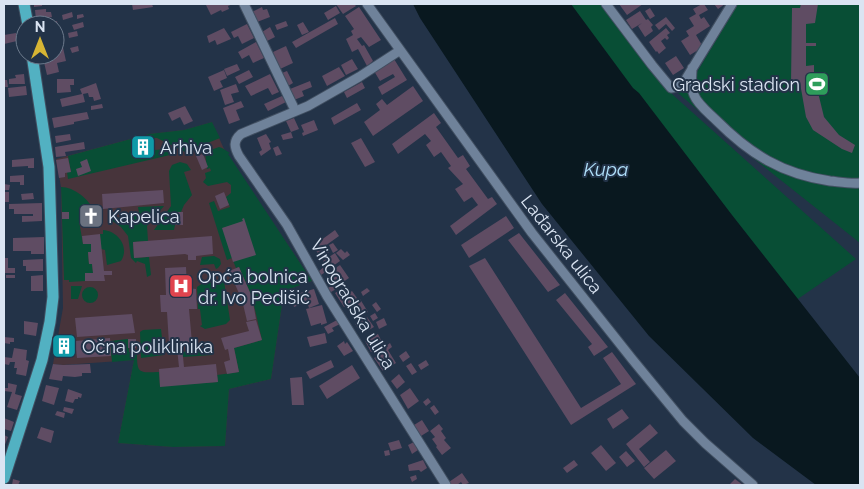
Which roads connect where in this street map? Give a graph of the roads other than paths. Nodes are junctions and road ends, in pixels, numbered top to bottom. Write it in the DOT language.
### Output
graph roads {
  1 [pos="244,4"];
  2 [pos="367,4"];
  3 [pos="606,4"];
  4 [pos="732,4"];
  5 [pos="399,50"];
  6 [pos="33,65"];
  7 [pos="692,68"];
  8 [pos="293,106"];
  9 [pos="860,183"];
  10 [pos="4,478"];
  11 [pos="446,485"];
  12 [pos="754,485"];
  1 -- 8 [label="street"];
  2 -- 5 [label="street, Lađarska ulica"];
  3 -- 7 [label="street"];
  4 -- 7 [label="street"];
  5 -- 11 [label="street, Vinogradska ulica"];
  5 -- 12 [label="street, Lađarska ulica"];
  6 -- 10 [label="main road"];
  7 -- 9 [label="street"];
}
